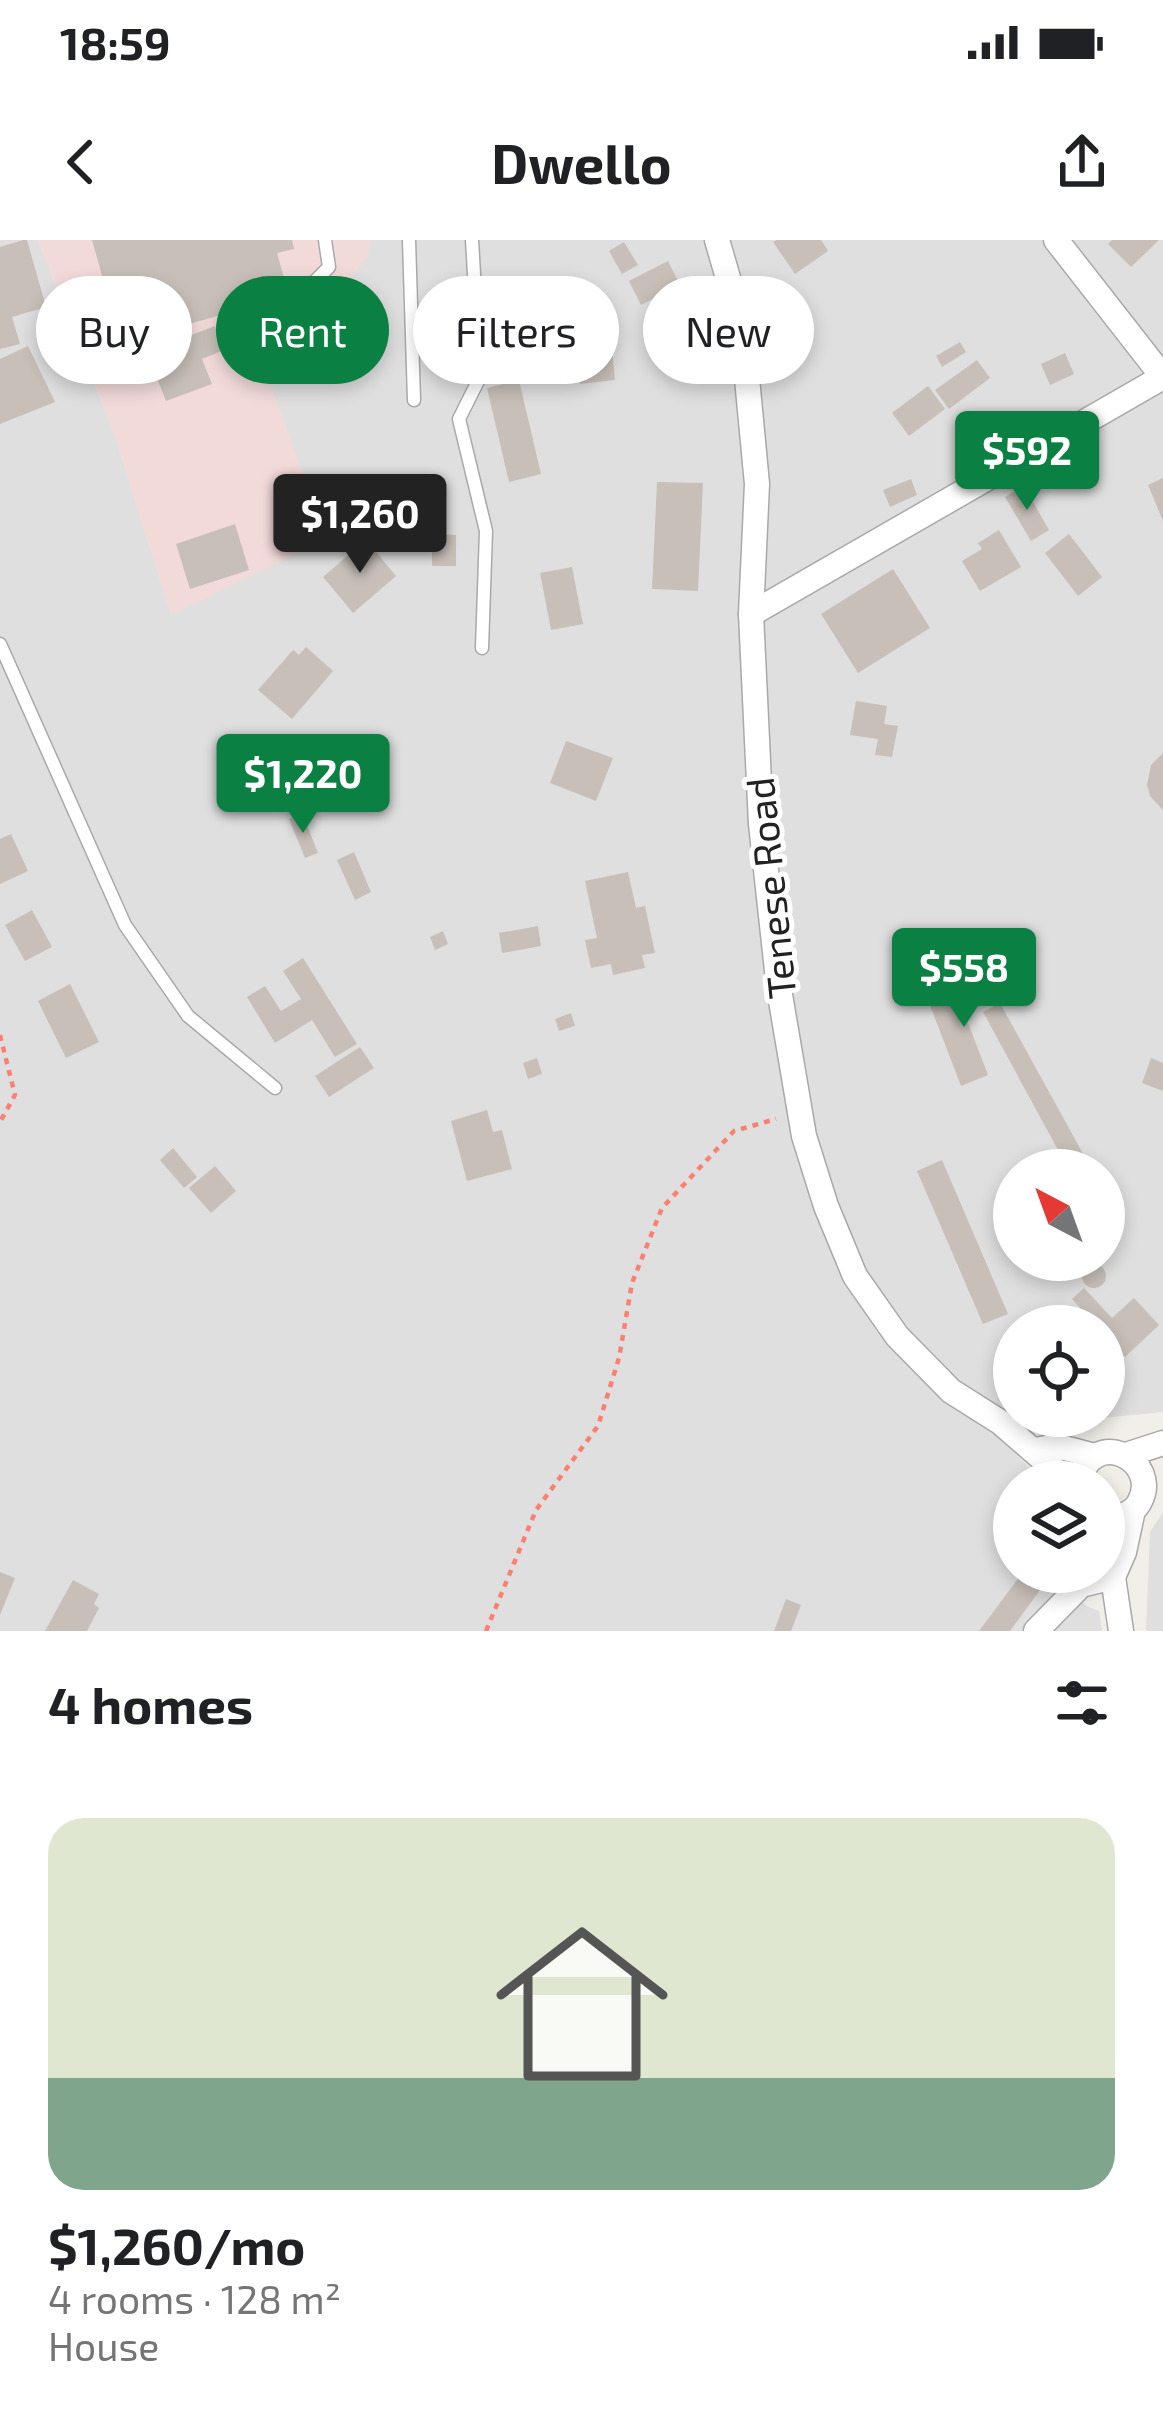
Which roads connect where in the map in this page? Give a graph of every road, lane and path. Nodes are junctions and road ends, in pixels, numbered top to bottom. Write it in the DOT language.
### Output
graph roads {
  1 [pos="325,240"];
  2 [pos="409,240"];
  3 [pos="472,240"];
  4 [pos="717,240"];
  5 [pos="1056,240"];
  6 [pos="320,276"];
  7 [pos="1163,377"];
  8 [pos="414,400"];
  9 [pos="751,614"];
  10 [pos="0,644"];
  11 [pos="482,648"];
  12 [pos="0,1035"];
  13 [pos="275,1088"];
  14 [pos="799,1113"];
  15 [pos="0,1122"];
  16 [pos="1163,1443"];
  17 [pos="1035,1450"];
  18 [pos="1126,1455"];
  19 [pos="1094,1456"];
  20 [pos="1044,1461"];
  21 [pos="1090,1461"];
  22 [pos="1147,1493"];
  23 [pos="1125,1514"];
  24 [pos="1125,1549"];
  25 [pos="1073,1593"];
  26 [pos="1113,1593"];
  27 [pos="486,1631"];
  28 [pos="1036,1631"];
  29 [pos="1121,1631"];
  1 -- 6 [label="lane"];
  2 -- 8 [label="lane"];
  3 -- 11 [label="lane"];
  4 -- 9 [label="street, Tenese Road"];
  5 -- 7 [label="street"];
  7 -- 9 [label="street"];
  9 -- 14 [label="street, Tenese Road"];
  10 -- 13 [label="lane"];
  12 -- 15 [label="path"];
  14 -- 17 [label="street, Tenese Road"];
  14 -- 27 [label="path"];
  16 -- 18 [label="street, Tenese Road"];
  17 -- 19 [label="street, Tenese Road"];
  17 -- 20 [label="street, Tenese Road"];
  18 -- 19 [label="street, Tenese Road"];
  18 -- 22 [label="street"];
  19 -- 21 [label="street"];
  22 -- 23 [label="street"];
  22 -- 24 [label="street"];
  25 -- 28 [label="street"];
  26 -- 29 [label="street"];
}
